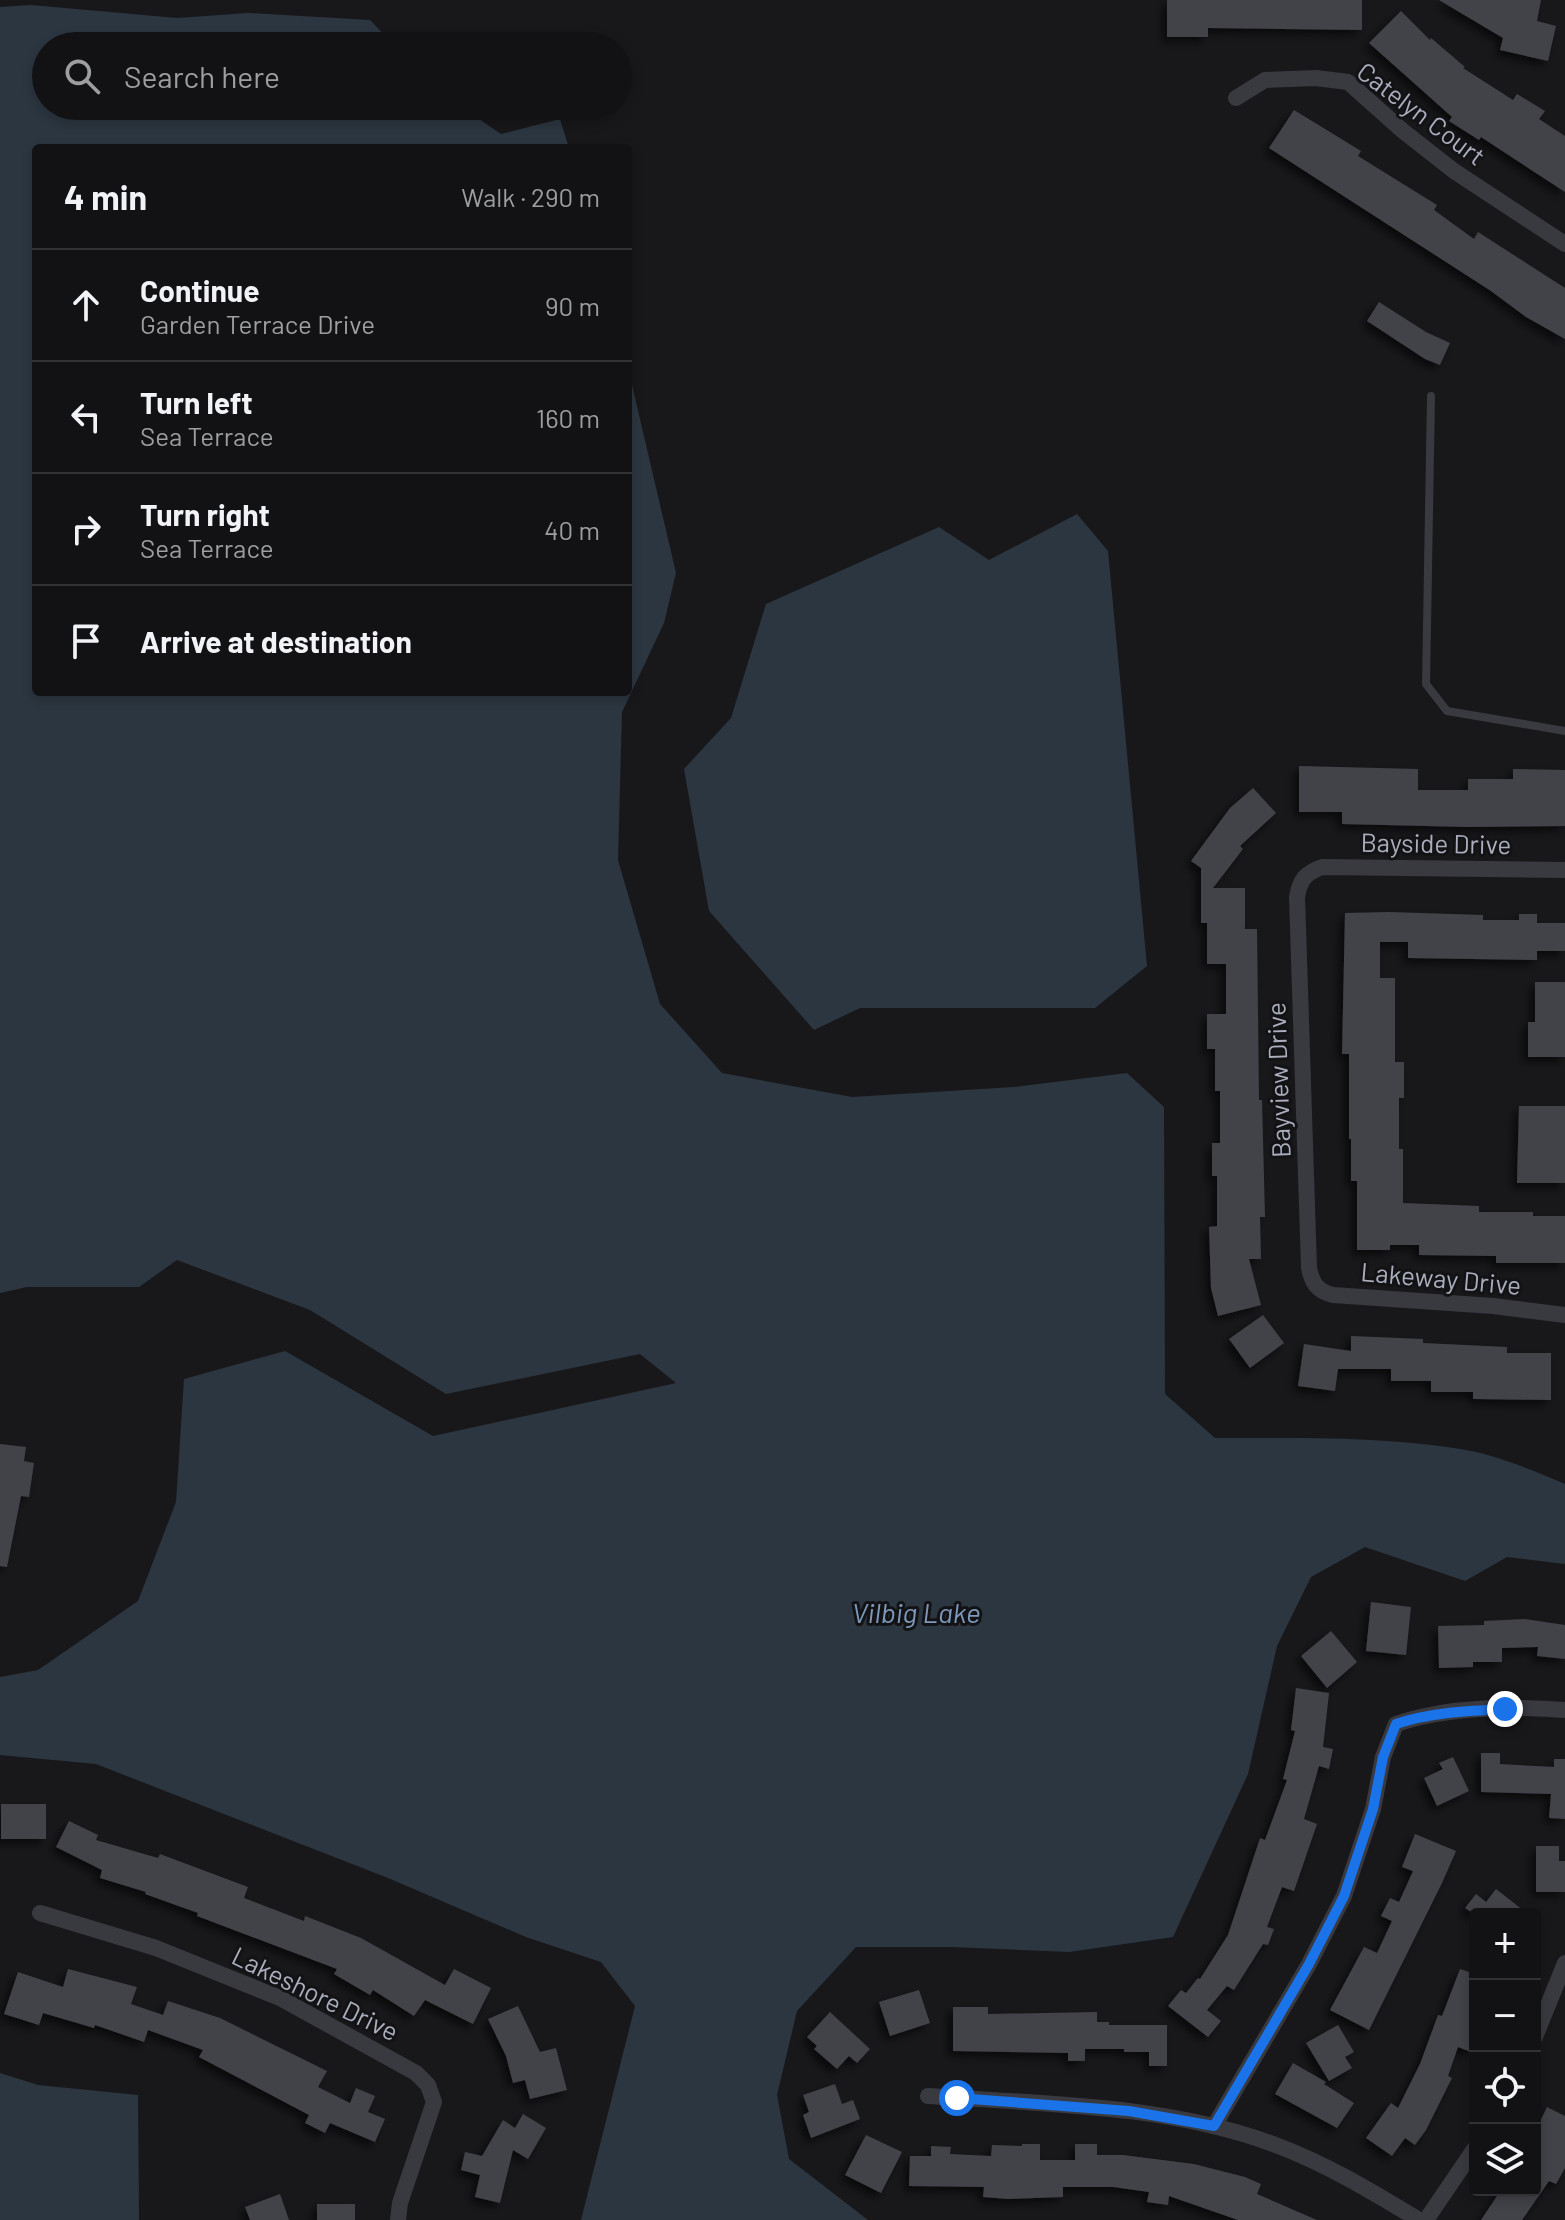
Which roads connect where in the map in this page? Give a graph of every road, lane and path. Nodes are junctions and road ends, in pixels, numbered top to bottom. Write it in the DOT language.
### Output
graph roads {
  1 [pos="1236,98"];
  2 [pos="1565,244"];
  3 [pos="1431,396"];
  4 [pos="1565,731"];
  5 [pos="1565,870"];
  6 [pos="1307,873"];
  7 [pos="1315,1286"];
  8 [pos="1565,1315"];
  9 [pos="1565,1710"];
  10 [pos="40,1913"];
  11 [pos="1565,1963"];
  12 [pos="1541,2022"];
  13 [pos="928,2096"];
  14 [pos="1214,2126"];
  15 [pos="1469,2157"];
  16 [pos="398,2220"];
  17 [pos="1419,2220"];
  18 [pos="1426,2220"];
  1 -- 2 [label="street, Catelyn Court"];
  3 -- 4 [label="lane"];
  5 -- 6 [label="street, Bayside Drive"];
  6 -- 7 [label="street, Bayview Drive"];
  7 -- 8 [label="street, Lakeway Drive"];
  9 -- 14 [label="street"];
  10 -- 16 [label="street, Lakeshore Drive"];
  11 -- 12 [label="street"];
  13 -- 14 [label="street"];
  14 -- 17 [label="street"];
  15 -- 18 [label="street"];
}
